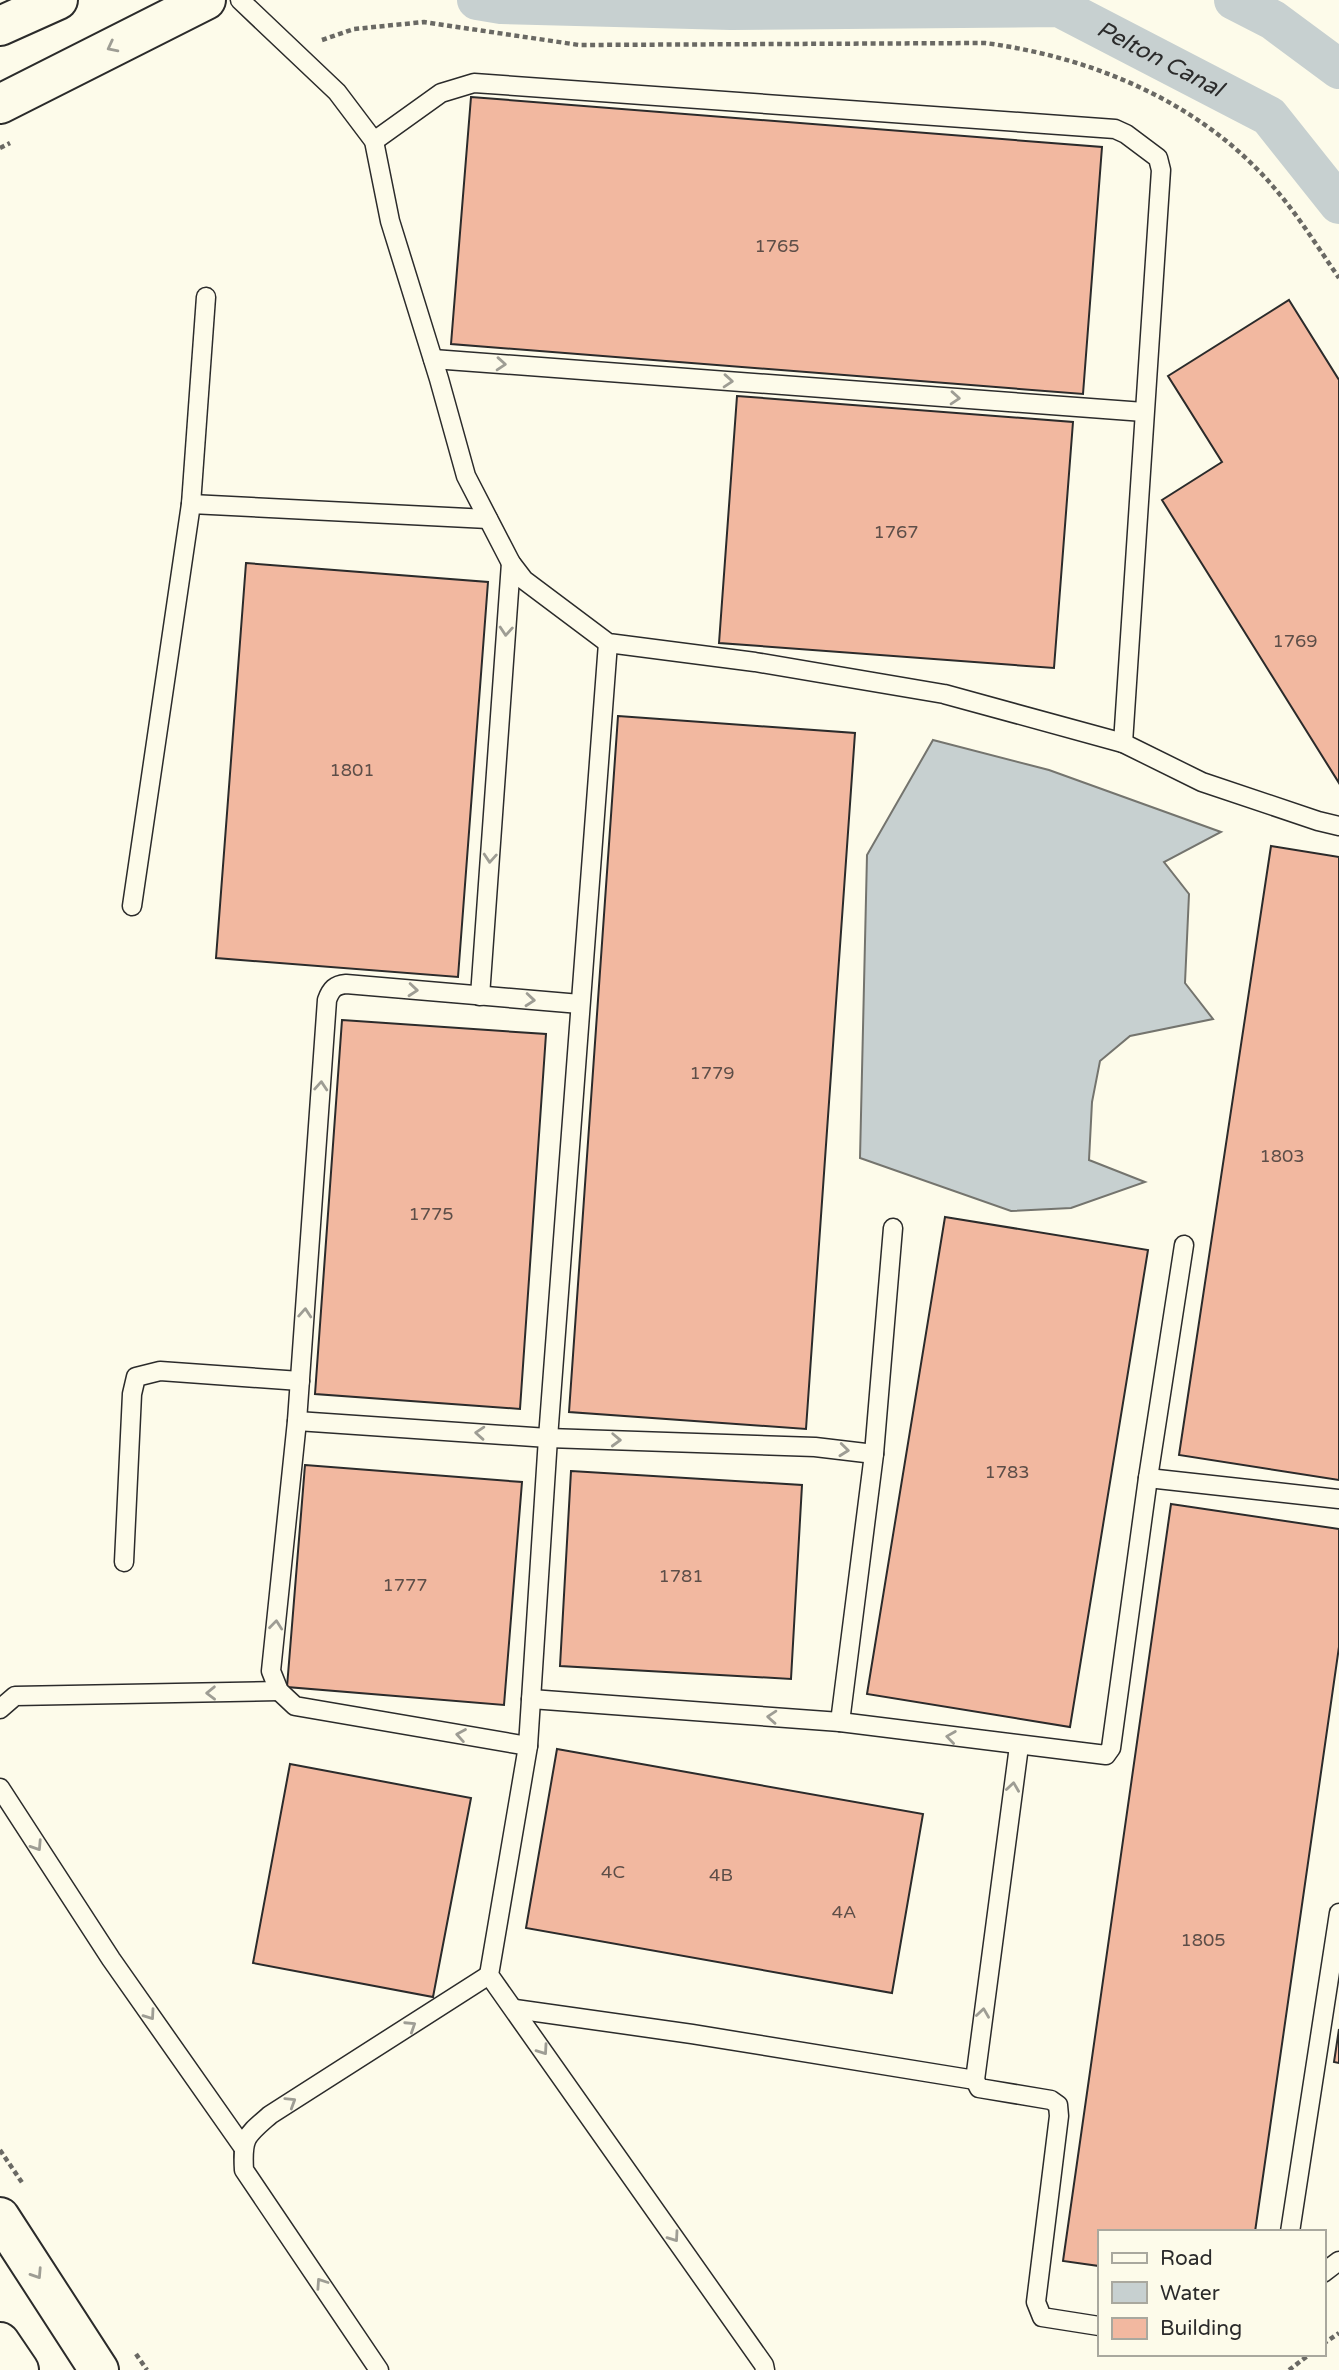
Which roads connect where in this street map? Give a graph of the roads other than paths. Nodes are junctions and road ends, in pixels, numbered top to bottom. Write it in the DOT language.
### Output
graph roads {
  1 [pos="58,0"];
  2 [pos="206,0"];
  3 [pos="240,0"];
  4 [pos="0,26"];
  5 [pos="0,104"];
  6 [pos="374,141"];
  7 [pos="206,297"];
  8 [pos="433,359"];
  9 [pos="1144,412"];
  10 [pos="191,504"];
  11 [pos="488,519"];
  12 [pos="511,563"];
  13 [pos="608,643"];
  14 [pos="1122,743"];
  15 [pos="1339,826"];
  16 [pos="132,906"];
  17 [pos="480,996"];
  18 [pos="580,1004"];
  19 [pos="893,1228"];
  20 [pos="1184,1245"];
  21 [pos="300,1381"];
  22 [pos="297,1421"];
  23 [pos="548,1438"];
  24 [pos="874,1454"];
  25 [pos="1148,1478"];
  26 [pos="1339,1499"];
  27 [pos="124,1562"];
  28 [pos="279,1691"];
  29 [pos="531,1699"];
  30 [pos="0,1709"];
  31 [pos="840,1722"];
  32 [pos="528,1746"];
  33 [pos="1019,1746"];
  34 [pos="0,1788"];
  35 [pos="1339,1913"];
  36 [pos="489,1975"];
  37 [pos="515,2010"];
  38 [pos="975,2080"];
  39 [pos="243,2147"];
  40 [pos="0,2217"];
  41 [pos="1290,2230"];
  42 [pos="1098,2326"];
  43 [pos="0,2342"];
  44 [pos="19,2370"];
  45 [pos="99,2370"];
  46 [pos="380,2370"];
  47 [pos="765,2370"];
  1 -- 4 [label="main road"];
  2 -- 5 [label="main road, one-way"];
  3 -- 6 [label="lane"];
  6 -- 8 [label="lane"];
  6 -- 9 [label="lane"];
  7 -- 10 [label="lane"];
  8 -- 9 [label="lane, one-way"];
  8 -- 11 [label="lane"];
  9 -- 14 [label="lane"];
  10 -- 11 [label="lane"];
  10 -- 16 [label="lane"];
  11 -- 12 [label="lane"];
  12 -- 13 [label="lane"];
  12 -- 17 [label="lane, one-way"];
  13 -- 14 [label="lane"];
  13 -- 18 [label="lane"];
  14 -- 15 [label="lane"];
  17 -- 18 [label="lane, one-way"];
  21 -- 17 [label="lane, one-way"];
  18 -- 23 [label="lane"];
  19 -- 24 [label="lane"];
  20 -- 25 [label="lane"];
  21 -- 22 [label="lane"];
  21 -- 27 [label="lane"];
  23 -- 22 [label="lane, one-way"];
  28 -- 22 [label="lane, one-way"];
  23 -- 24 [label="lane, one-way"];
  23 -- 29 [label="lane"];
  24 -- 31 [label="lane"];
  25 -- 26 [label="lane"];
  25 -- 33 [label="lane"];
  28 -- 30 [label="lane, one-way"];
  32 -- 28 [label="lane, one-way"];
  31 -- 29 [label="lane, one-way"];
  29 -- 32 [label="lane"];
  33 -- 31 [label="lane, one-way"];
  32 -- 36 [label="lane"];
  38 -- 33 [label="lane, one-way"];
  34 -- 39 [label="lane, one-way"];
  35 -- 41 [label="lane"];
  36 -- 37 [label="lane"];
  39 -- 36 [label="lane, one-way"];
  37 -- 38 [label="lane"];
  37 -- 47 [label="lane, one-way"];
  38 -- 42 [label="lane"];
  46 -- 39 [label="lane, one-way"];
  40 -- 45 [label="main road, one-way"];
  43 -- 44 [label="main road"];
}
